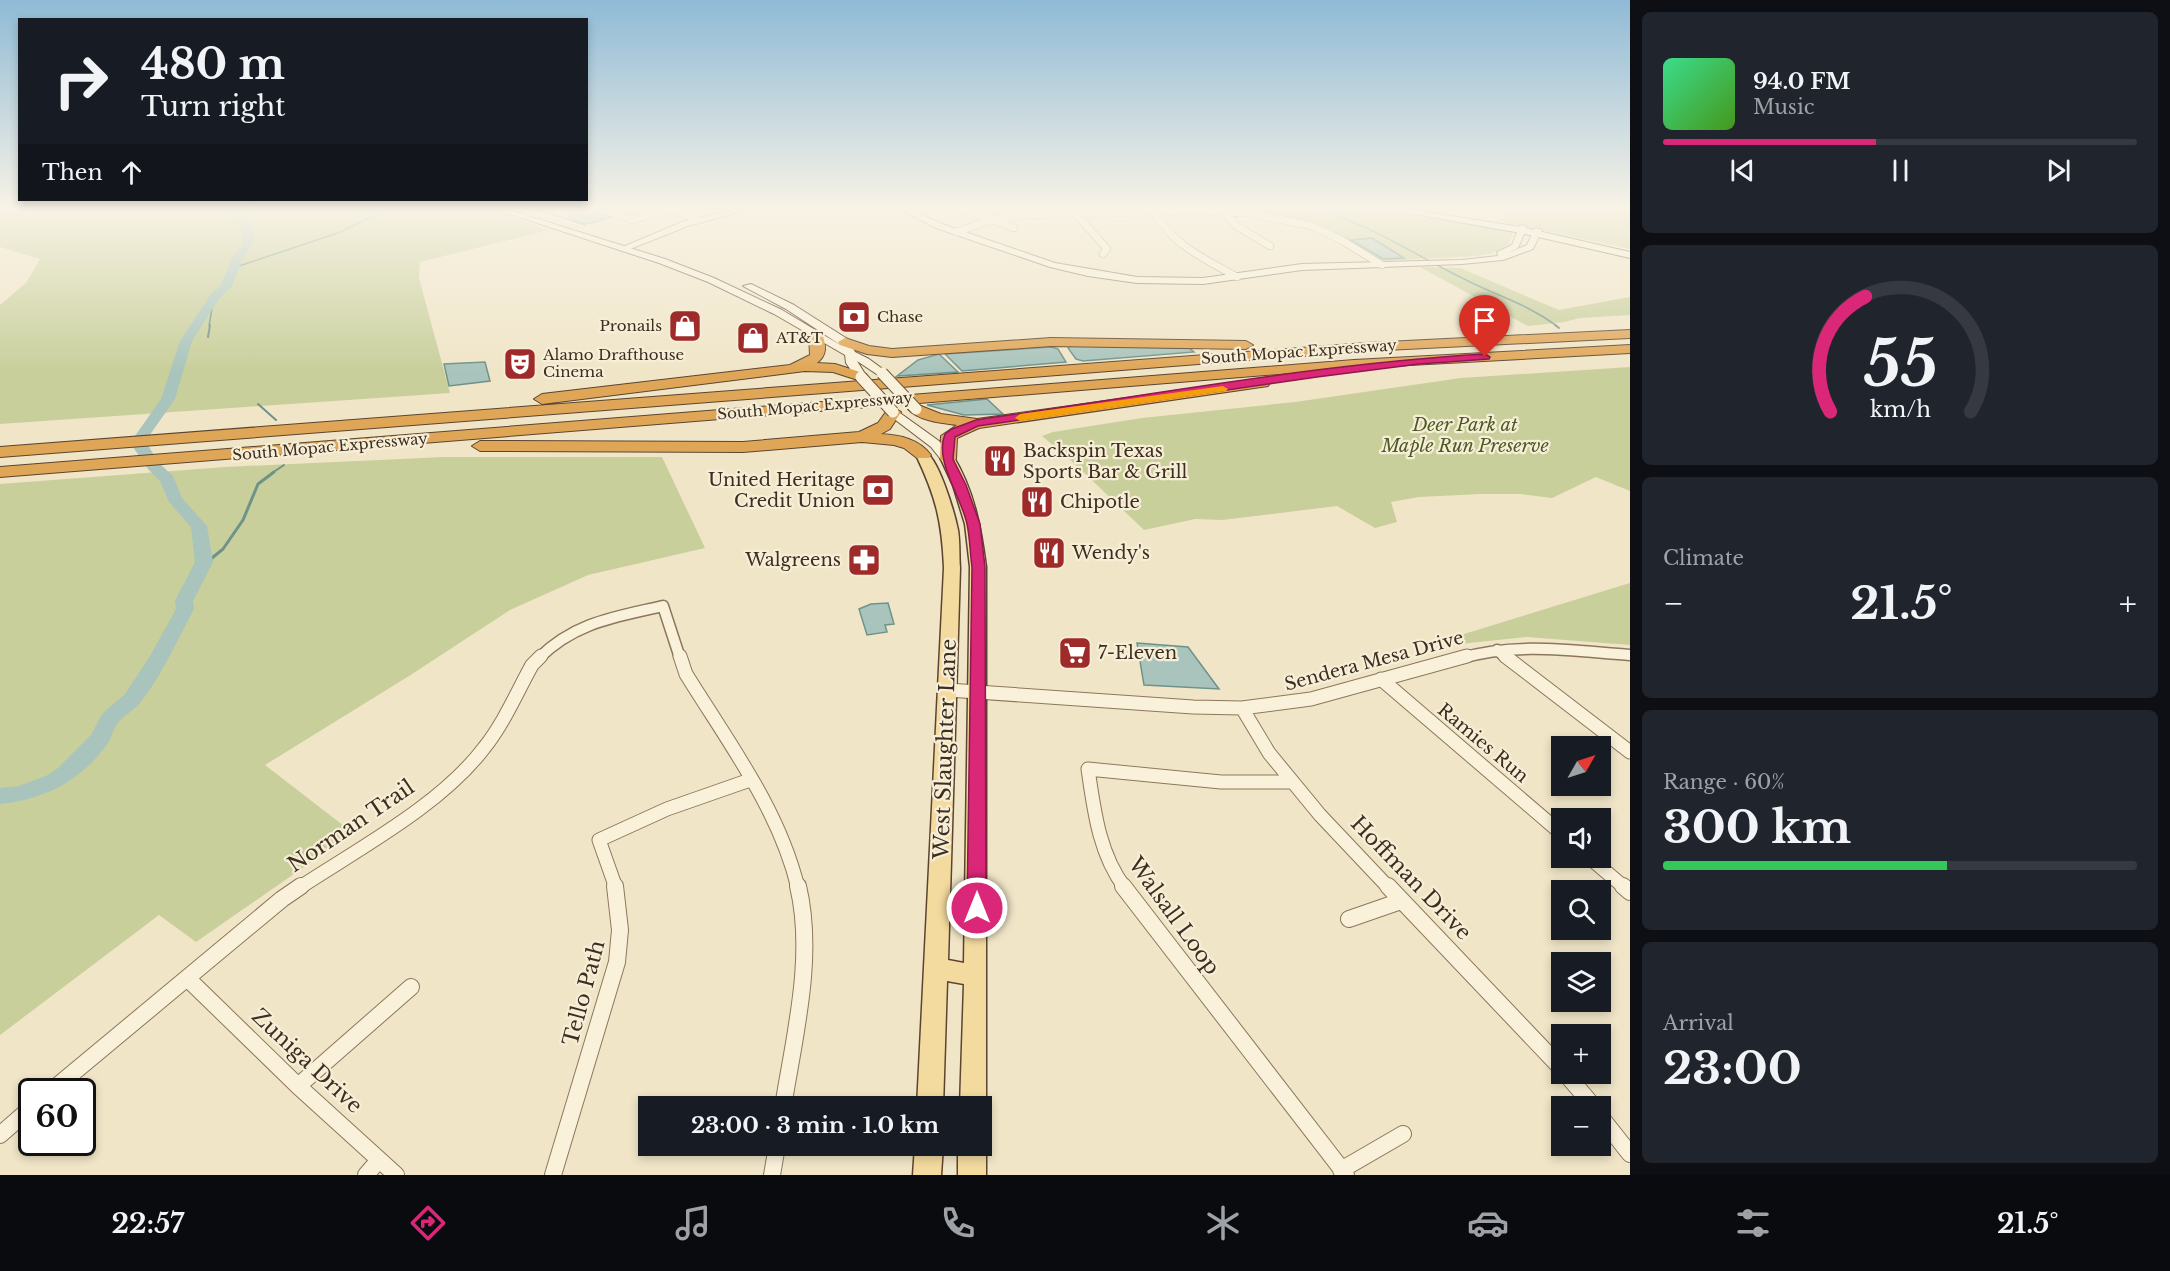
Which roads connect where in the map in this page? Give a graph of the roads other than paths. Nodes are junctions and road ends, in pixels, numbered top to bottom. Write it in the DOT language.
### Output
graph roads {
  1 [pos="662,263"];
  2 [pos="690,263"];
  3 [pos="1047,263"];
  4 [pos="1214,263"];
  5 [pos="1378,263"];
  6 [pos="1447,263"];
  7 [pos="1382,265"];
  8 [pos="1237,277"];
  9 [pos="711,280"];
  10 [pos="764,294"];
  11 [pos="751,298"];
  12 [pos="799,312"];
  13 [pos="1630,334"];
  14 [pos="816,336"];
  15 [pos="1366,347"];
  16 [pos="847,348"];
  17 [pos="1630,349"];
  18 [pos="910,352"];
  19 [pos="1419,361"];
  20 [pos="786,368"];
  21 [pos="882,373"];
  22 [pos="861,377"];
  23 [pos="916,409"];
  24 [pos="893,412"];
  25 [pos="976,423"];
  26 [pos="352,424"];
  27 [pos="919,432"];
  28 [pos="862,437"];
  29 [pos="334,447"];
  30 [pos="0,452"];
  31 [pos="923,455"];
  32 [pos="948,459"];
  33 [pos="0,472"];
  34 [pos="932,474"];
  35 [pos="950,531"];
  36 [pos="976,534"];
  37 [pos="978,597"];
  38 [pos="1497,650"];
  39 [pos="1630,655"];
  40 [pos="1381,679"];
  41 [pos="948,690"];
  42 [pos="977,692"];
  43 [pos="1242,708"];
  44 [pos="1630,752"];
  45 [pos="750,780"];
  46 [pos="1291,782"];
  47 [pos="1551,825"];
  48 [pos="1602,868"];
  49 [pos="1630,892"];
  50 [pos="1401,901"];
  51 [pos="1349,919"];
  52 [pos="936,969"];
  53 [pos="976,975"];
  54 [pos="188,979"];
  55 [pos="411,987"];
  56 [pos="1551,1058"];
  57 [pos="67,1078"];
  58 [pos="1574,1084"];
  59 [pos="298,1086"];
  60 [pos="785,1096"];
  61 [pos="930,1096"];
  62 [pos="973,1096"];
  63 [pos="1585,1096"];
  64 [pos="18,1119"];
  65 [pos="1611,1130"];
  66 [pos="1403,1134"];
  67 [pos="0,1135"];
  68 [pos="1630,1154"];
  69 [pos="775,1156"];
  70 [pos="928,1156"];
  71 [pos="972,1156"];
  72 [pos="379,1160"];
  73 [pos="1344,1172"];
  74 [pos="366,1175"];
  75 [pos="396,1175"];
  76 [pos="553,1175"];
  77 [pos="772,1175"];
  78 [pos="927,1175"];
  79 [pos="972,1175"];
  1 -- 9 [label="main road"];
  2 -- 10 [label="main road"];
  3 -- 8 [label="street"];
  4 -- 8 [label="street"];
  5 -- 7 [label="street"];
  6 -- 7 [label="street"];
  7 -- 8 [label="street"];
  9 -- 10 [label="main road"];
  9 -- 11 [label="main road"];
  10 -- 12 [label="main road"];
  11 -- 12 [label="main road"];
  11 -- 14 [label="main road"];
  12 -- 16 [label="main road"];
  13 -- 15 [label="highway, South Mopac Expressway"];
  14 -- 16 [label="main road"];
  14 -- 20 [label="highway"];
  15 -- 18 [label="highway"];
  15 -- 26 [label="highway, South Mopac Expressway"];
  16 -- 18 [label="highway"];
  16 -- 21 [label="main road"];
  16 -- 22 [label="main road, West Slaughter Lane"];
  17 -- 19 [label="highway, South Mopac Expressway"];
  18 -- 21 [label="highway"];
  19 -- 25 [label="highway"];
  19 -- 29 [label="highway, South Mopac Expressway"];
  20 -- 22 [label="highway"];
  20 -- 26 [label="highway"];
  21 -- 23 [label="main road, bridge"];
  22 -- 24 [label="main road, West Slaughter Lane, bridge"];
  23 -- 25 [label="highway"];
  23 -- 27 [label="main road, West Slaughter Lane"];
  24 -- 27 [label="main road, West Slaughter Lane"];
  24 -- 28 [label="highway"];
  25 -- 32 [label="highway"];
  26 -- 30 [label="highway, South Mopac Expressway"];
  27 -- 31 [label="main road, West Slaughter Lane"];
  27 -- 32 [label="main road, West Slaughter Lane"];
  28 -- 29 [label="highway"];
  28 -- 31 [label="highway"];
  29 -- 33 [label="highway, South Mopac Expressway"];
  31 -- 34 [label="main road, West Slaughter Lane"];
  32 -- 36 [label="main road, West Slaughter Lane"];
  34 -- 35 [label="main road, West Slaughter Lane"];
  34 -- 36 [label="main road"];
  35 -- 37 [label="main road"];
  35 -- 41 [label="main road, West Slaughter Lane"];
  36 -- 37 [label="main road, West Slaughter Lane"];
  37 -- 42 [label="main road, West Slaughter Lane"];
  38 -- 39 [label="street, Sendera Mesa Drive"];
  38 -- 40 [label="street, Sendera Mesa Drive"];
  38 -- 44 [label="street"];
  40 -- 43 [label="street, Sendera Mesa Drive"];
  40 -- 47 [label="street, Ramies Run"];
  41 -- 42 [label="street, Sendera Mesa Drive"];
  41 -- 52 [label="main road, West Slaughter Lane"];
  42 -- 43 [label="street, Sendera Mesa Drive"];
  42 -- 53 [label="main road, West Slaughter Lane"];
  43 -- 46 [label="street, Hoffman Drive"];
  45 -- 54 [label="street, Norman Trail"];
  45 -- 60 [label="street"];
  45 -- 76 [label="street, Tello Path"];
  46 -- 50 [label="street, Hoffman Drive"];
  46 -- 73 [label="street, Walsall Loop"];
  48 -- 49 [label="street"];
  50 -- 51 [label="street"];
  50 -- 56 [label="street, Hoffman Drive"];
  52 -- 53 [label="main road"];
  52 -- 61 [label="main road, West Slaughter Lane"];
  53 -- 62 [label="main road, West Slaughter Lane"];
  54 -- 57 [label="street, Norman Trail"];
  54 -- 59 [label="street, Zuniga Drive"];
  55 -- 59 [label="street"];
  58 -- 63 [label="street"];
  59 -- 72 [label="street, Zuniga Drive"];
  64 -- 67 [label="street"];
  65 -- 68 [label="street"];
  66 -- 73 [label="street"];
  69 -- 77 [label="street"];
  70 -- 78 [label="main road"];
  71 -- 79 [label="main road"];
  72 -- 74 [label="street"];
  72 -- 75 [label="street, Zuniga Drive"];
}
